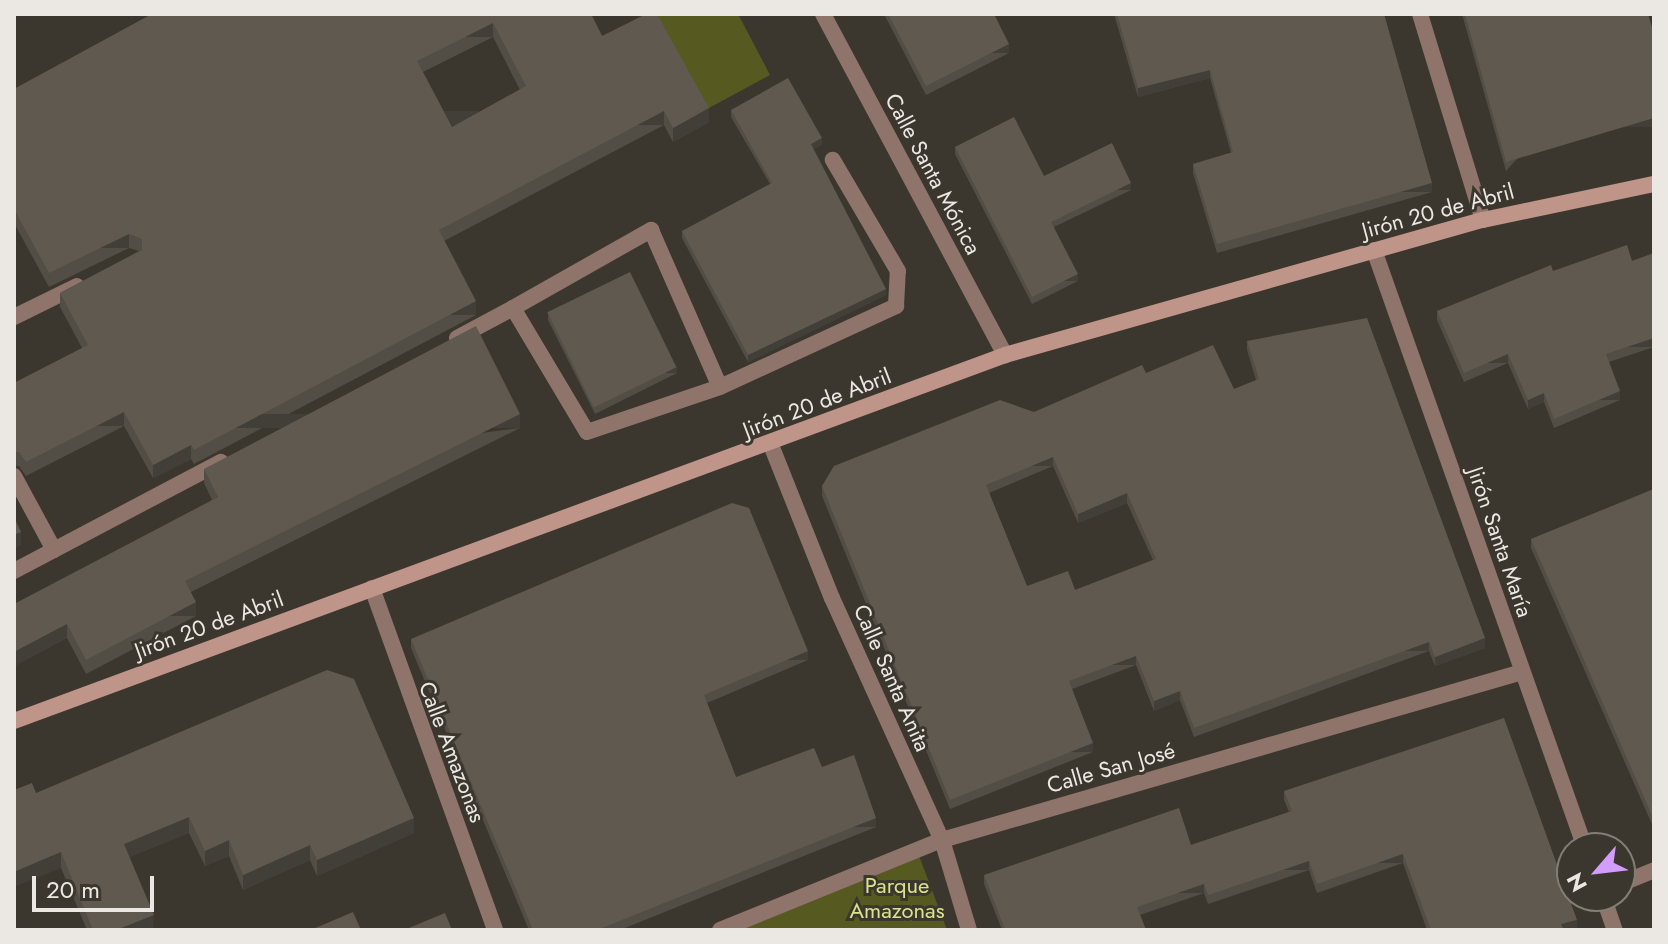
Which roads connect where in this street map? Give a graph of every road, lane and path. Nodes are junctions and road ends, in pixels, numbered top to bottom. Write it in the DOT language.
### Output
graph roads {
  1 [pos="823,14"];
  2 [pos="1420,14"];
  3 [pos="833,160"];
  4 [pos="1654,184"];
  5 [pos="1483,220"];
  6 [pos="1374,250"];
  7 [pos="93,278"];
  8 [pos="513,308"];
  9 [pos="14,317"];
  10 [pos="443,345"];
  11 [pos="1005,355"];
  12 [pos="720,387"];
  13 [pos="771,445"];
  14 [pos="235,455"];
  15 [pos="14,476"];
  16 [pos="54,550"];
  17 [pos="14,571"];
  18 [pos="372,588"];
  19 [pos="1522,672"];
  20 [pos="14,721"];
  21 [pos="1579,832"];
  22 [pos="942,840"];
  23 [pos="495,930"];
  24 [pos="720,930"];
  25 [pos="969,930"];
  1 -- 11 [label="street, Calle Santa Mónica"];
  2 -- 5 [label="street"];
  3 -- 12 [label="street"];
  4 -- 5 [label="main road, Jirón 20 de Abril"];
  5 -- 6 [label="main road, Jirón 20 de Abril"];
  6 -- 11 [label="main road, Jirón 20 de Abril"];
  6 -- 19 [label="street, Jirón Santa María"];
  7 -- 9 [label="street"];
  8 -- 10 [label="street"];
  8 -- 12 [label="street"];
  8 -- 12 [label="street"];
  11 -- 13 [label="main road, Jirón 20 de Abril"];
  13 -- 18 [label="main road, Jirón 20 de Abril"];
  13 -- 22 [label="street, Calle Santa Anita"];
  14 -- 16 [label="street"];
  15 -- 16 [label="street"];
  16 -- 17 [label="street"];
  18 -- 20 [label="main road, Jirón 20 de Abril"];
  18 -- 23 [label="street, Calle Amazonas"];
  19 -- 21 [label="street, Jirón Santa María"];
  19 -- 22 [label="street, Calle San José"];
  22 -- 24 [label="street, Calle San José"];
  22 -- 25 [label="street, Calle Santa Anita"];
}
